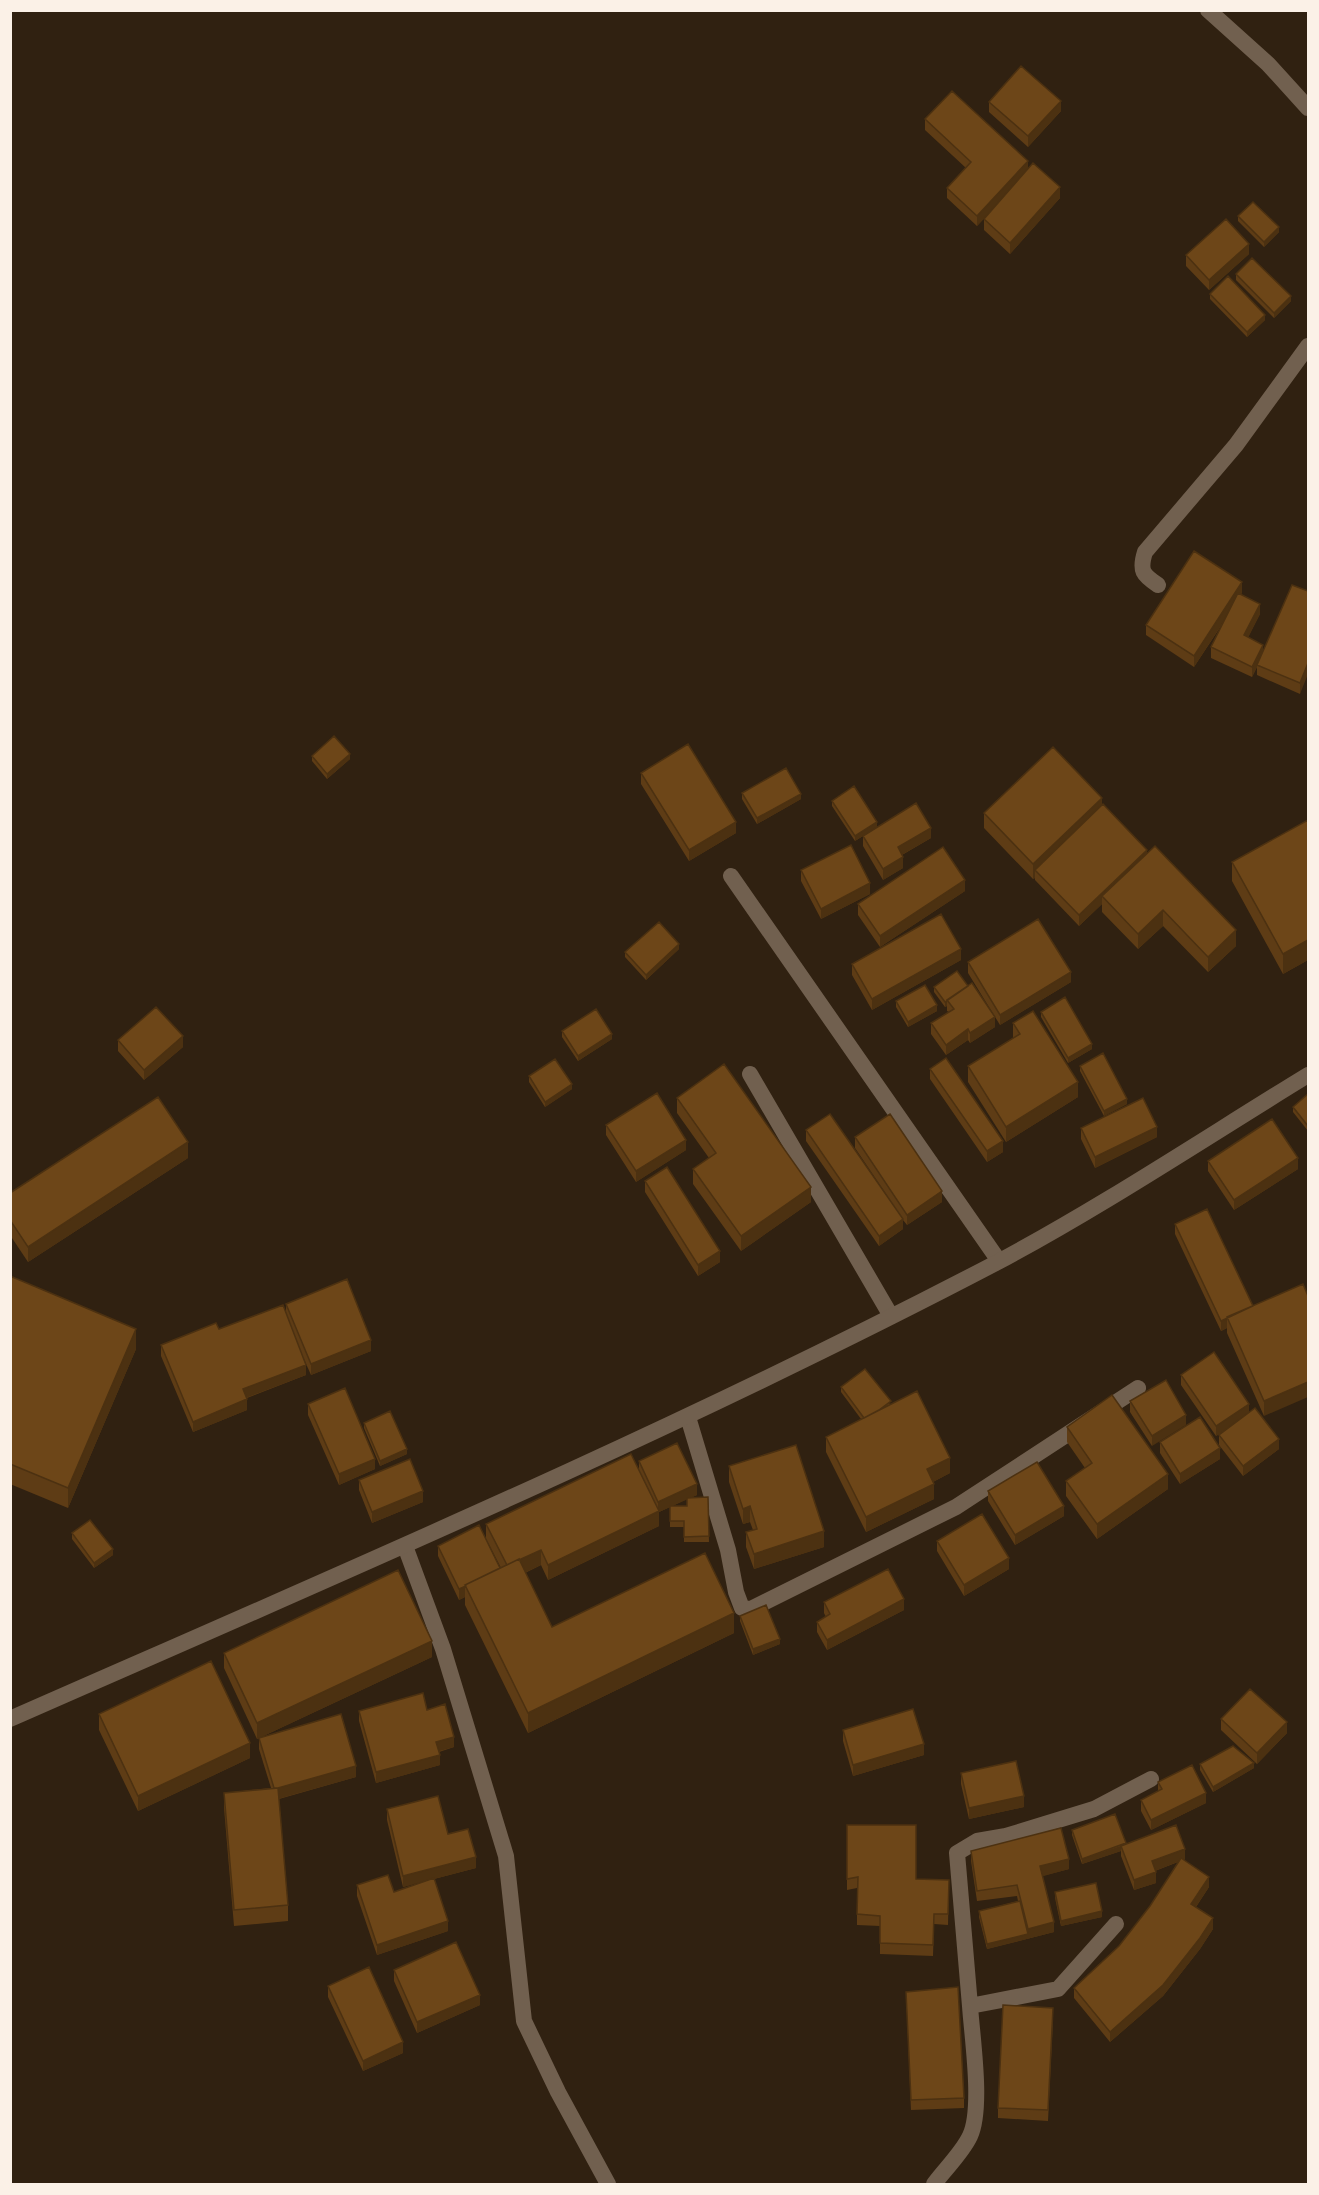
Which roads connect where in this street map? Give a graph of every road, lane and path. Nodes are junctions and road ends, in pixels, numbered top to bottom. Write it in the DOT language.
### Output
graph roads {
  1 [pos="1208,10"];
  2 [pos="1308,108"];
  3 [pos="1308,346"];
  4 [pos="1158,585"];
  5 [pos="731,876"];
  6 [pos="750,1074"];
  7 [pos="1308,1075"];
  8 [pos="999,1261"];
  9 [pos="891,1316"];
  10 [pos="1138,1388"];
  11 [pos="688,1417"];
  12 [pos="405,1546"];
  13 [pos="10,1719"];
  14 [pos="1151,1779"];
  15 [pos="1116,1924"];
  16 [pos="970,2006"];
  17 [pos="608,2184"];
  18 [pos="934,2184"];
  1 -- 2 [label="street"];
  3 -- 4 [label="street"];
  5 -- 8 [label="street"];
  6 -- 9 [label="street"];
  7 -- 8 [label="street"];
  8 -- 9 [label="street"];
  9 -- 11 [label="street"];
  10 -- 11 [label="street"];
  11 -- 12 [label="street"];
  12 -- 13 [label="street"];
  12 -- 17 [label="street"];
  14 -- 16 [label="street"];
  15 -- 16 [label="street"];
  16 -- 18 [label="street"];
}
